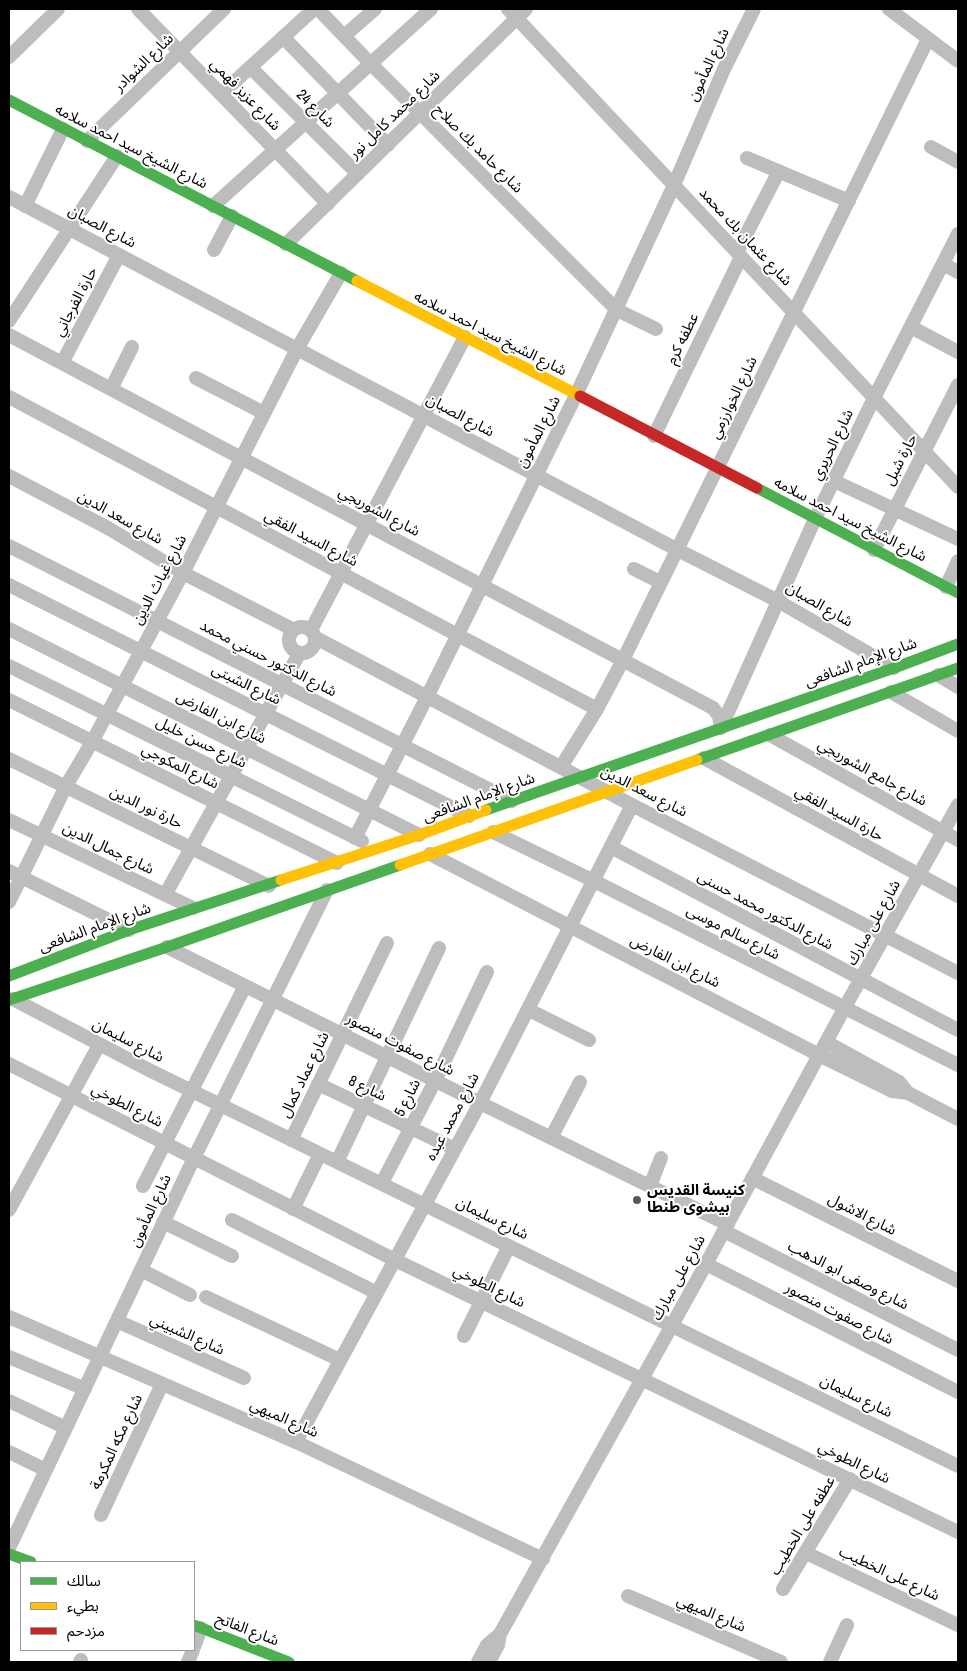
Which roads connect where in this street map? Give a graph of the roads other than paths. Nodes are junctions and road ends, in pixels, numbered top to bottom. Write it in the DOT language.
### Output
graph roads {
  1 [pos="58,9"];
  2 [pos="139,9"];
  3 [pos="224,9"];
  4 [pos="314,9"];
  5 [pos="318,9"];
  6 [pos="375,9"];
  7 [pos="431,9"];
  8 [pos="754,9"];
  9 [pos="889,9"];
  10 [pos="517,12"];
  11 [pos="344,36"];
  12 [pos="283,37"];
  13 [pos="928,39"];
  14 [pos="179,51"];
  15 [pos="9,57"];
  16 [pos="958,61"];
  17 [pos="370,63"];
  18 [pos="250,67"];
  19 [pos="337,93"];
  20 [pos="221,94"];
  21 [pos="9,100"];
  22 [pos="421,113"];
  23 [pos="305,122"];
  24 [pos="64,130"];
  25 [pos="88,141"];
  26 [pos="388,145"];
  27 [pos="931,147"];
  28 [pos="275,149"];
  29 [pos="117,156"];
  30 [pos="747,158"];
  31 [pos="958,162"];
  32 [pos="779,171"];
  33 [pos="358,174"];
  34 [pos="674,185"];
  35 [pos="9,197"];
  36 [pos="849,200"];
  37 [pos="328,204"];
  38 [pos="25,206"];
  39 [pos="213,206"];
  40 [pos="232,216"];
  41 [pos="69,228"];
  42 [pos="958,234"];
  43 [pos="286,244"];
  44 [pos="214,250"];
  45 [pos="739,254"];
  46 [pos="119,255"];
  47 [pos="943,264"];
  48 [pos="958,272"];
  49 [pos="341,273"];
  50 [pos="617,310"];
  51 [pos="794,312"];
  52 [pos="9,321"];
  53 [pos="911,327"];
  54 [pos="656,329"];
  55 [pos="9,335"];
  56 [pos="465,338"];
  57 [pos="132,347"];
  58 [pos="297,349"];
  59 [pos="958,352"];
  60 [pos="62,363"];
  61 [pos="196,378"];
  62 [pos="958,385"];
  63 [pos="111,389"];
  64 [pos="576,395"];
  65 [pos="9,397"];
  66 [pos="874,398"];
  67 [pos="264,413"];
  68 [pos="424,416"];
  69 [pos="654,436"];
  70 [pos="924,451"];
  71 [pos="242,458"];
  72 [pos="717,468"];
  73 [pos="536,475"];
  74 [pos="9,476"];
  75 [pos="834,481"];
  76 [pos="958,488"];
  77 [pos="216,507"];
  78 [pos="894,510"];
  79 [pos="815,519"];
  80 [pos="368,524"];
  81 [pos="958,539"];
  82 [pos="9,546"];
  83 [pos="676,549"];
  84 [pos="874,550"];
  85 [pos="958,561"];
  86 [pos="634,569"];
  87 [pos="183,573"];
  88 [pos="342,574"];
  89 [pos="660,582"];
  90 [pos="9,585"];
  91 [pos="482,585"];
  92 [pos="952,590"];
  93 [pos="778,600"];
  94 [pos="157,621"];
  95 [pos="9,629"];
  96 [pos="294,630"];
  97 [pos="313,634"];
  98 [pos="457,635"];
  99 [pos="958,644"];
  100 [pos="140,651"];
  101 [pos="299,654"];
  102 [pos="623,660"];
  103 [pos="9,666"];
  104 [pos="894,668"];
  105 [pos="958,668"];
  106 [pos="938,675"];
  107 [pos="282,684"];
  108 [pos="122,686"];
  109 [pos="958,687"];
  110 [pos="891,692"];
  111 [pos="427,697"];
  112 [pos="9,700"];
  113 [pos="597,709"];
  114 [pos="266,713"];
  115 [pos="107,714"];
  116 [pos="721,728"];
  117 [pos="958,730"];
  118 [pos="770,735"];
  119 [pos="92,742"];
  120 [pos="402,744"];
  121 [pos="247,749"];
  122 [pos="704,758"];
  123 [pos="9,759"];
  124 [pos="561,767"];
  125 [pos="387,774"];
  126 [pos="232,776"];
  127 [pos="580,777"];
  128 [pos="66,786"];
  129 [pos="608,792"];
  130 [pos="512,801"];
  131 [pos="217,803"];
  132 [pos="632,805"];
  133 [pos="958,805"];
  134 [pos="369,810"];
  135 [pos="469,816"];
  136 [pos="9,820"];
  137 [pos="493,832"];
  138 [pos="944,832"];
  139 [pos="419,835"];
  140 [pos="42,836"];
  141 [pos="355,838"];
  142 [pos="958,840"];
  143 [pos="611,847"];
  144 [pos="191,848"];
  145 [pos="378,849"];
  146 [pos="430,854"];
  147 [pos="337,863"];
  148 [pos="15,874"];
  149 [pos="919,876"];
  150 [pos="594,881"];
  151 [pos="269,886"];
  152 [pos="327,890"];
  153 [pos="165,895"];
  154 [pos="958,896"];
  155 [pos="9,902"];
  156 [pos="193,908"];
  157 [pos="571,927"];
  158 [pos="129,930"];
  159 [pos="886,935"];
  160 [pos="387,943"];
  161 [pos="167,947"];
  162 [pos="439,948"];
  163 [pos="487,972"];
  164 [pos="958,973"];
  165 [pos="9,976"];
  166 [pos="860,980"];
  167 [pos="245,986"];
  168 [pos="11,999"];
  169 [pos="273,1001"];
  170 [pos="845,1007"];
  171 [pos="529,1010"];
  172 [pos="958,1030"];
  173 [pos="342,1035"];
  174 [pos="589,1040"];
  175 [pos="826,1042"];
  176 [pos="99,1045"];
  177 [pos="819,1055"];
  178 [pos="387,1057"];
  179 [pos="9,1064"];
  180 [pos="958,1065"];
  181 [pos="435,1081"];
  182 [pos="580,1082"];
  183 [pos="318,1084"];
  184 [pos="192,1090"];
  185 [pos="908,1093"];
  186 [pos="71,1096"];
  187 [pos="480,1104"];
  188 [pos="221,1105"];
  189 [pos="364,1106"];
  190 [pos="958,1119"];
  191 [pos="410,1128"];
  192 [pos="551,1138"];
  193 [pos="291,1140"];
  194 [pos="165,1143"];
  195 [pos="455,1149"];
  196 [pos="320,1154"];
  197 [pos="194,1158"];
  198 [pos="661,1158"];
  199 [pos="337,1162"];
  200 [pos="752,1178"];
  201 [pos="382,1183"];
  202 [pos="143,1186"];
  203 [pos="650,1186"];
  204 [pos="14,1188"];
  205 [pos="425,1205"];
  206 [pos="293,1209"];
  207 [pos="9,1210"];
  208 [pos="232,1220"];
  209 [pos="163,1222"];
  210 [pos="726,1228"];
  211 [pos="509,1246"];
  212 [pos="232,1256"];
  213 [pos="394,1260"];
  214 [pos="706,1264"];
  215 [pos="141,1270"];
  216 [pos="958,1282"];
  217 [pos="377,1293"];
  218 [pos="190,1295"];
  219 [pos="206,1297"];
  220 [pos="481,1301"];
  221 [pos="9,1317"];
  222 [pos="117,1321"];
  223 [pos="672,1325"];
  224 [pos="464,1336"];
  225 [pos="958,1350"];
  226 [pos="9,1357"];
  227 [pos="101,1357"];
  228 [pos="340,1360"];
  229 [pos="244,1378"];
  230 [pos="641,1380"];
  231 [pos="162,1384"];
  232 [pos="85,1389"];
  233 [pos="958,1392"];
  234 [pos="9,1401"];
  235 [pos="66,1428"];
  236 [pos="296,1442"];
  237 [pos="9,1452"];
  238 [pos="958,1466"];
  239 [pos="46,1470"];
  240 [pos="850,1479"];
  241 [pos="101,1515"];
  242 [pos="958,1532"];
  243 [pos="9,1548"];
  244 [pos="806,1553"];
  245 [pos="9,1554"];
  246 [pos="543,1559"];
  247 [pos="28,1561"];
  248 [pos="784,1589"];
  249 [pos="628,1596"];
  250 [pos="847,1625"];
  251 [pos="958,1625"];
  252 [pos="197,1627"];
  253 [pos="500,1634"];
  254 [pos="289,1662"];
  255 [pos="478,1662"];
  256 [pos="489,1662"];
  257 [pos="781,1662"];
  258 [pos="830,1662"];
  1 -- 15 [label="street"];
  2 -- 14 [label="street, شارع عزيز فهمي"];
  3 -- 14 [label="street, شارع الشوادر"];
  4 -- 12 [label="street"];
  5 -- 11 [label="street, شارع حامد بك صلاح"];
  6 -- 11 [label="street"];
  7 -- 17 [label="street"];
  8 -- 34 [label="street, شارع المأمون"];
  9 -- 13 [label="street"];
  10 -- 22 [label="street, شارع محمد كامل نور"];
  10 -- 34 [label="street, شارع عثمان بك محمد"];
  11 -- 17 [label="street, شارع حامد بك صلاح"];
  12 -- 18 [label="street"];
  12 -- 19 [label="street"];
  13 -- 16 [label="street"];
  13 -- 36 [label="street, شارع الخوارزمي"];
  14 -- 20 [label="street, شارع عزيز فهمي"];
  14 -- 25 [label="street, شارع الشوادر"];
  17 -- 19 [label="street"];
  17 -- 22 [label="street, شارع حامد بك صلاح"];
  18 -- 20 [label="street"];
  18 -- 23 [label="street, شارع 24"];
  19 -- 23 [label="street"];
  19 -- 26 [label="street"];
  20 -- 28 [label="street, شارع عزيز فهمي"];
  21 -- 24 [label="main road, شارع الشيخ سيد احمد سلامه"];
  22 -- 26 [label="street, شارع محمد كامل نور"];
  22 -- 50 [label="street, شارع حامد بك صلاح"];
  23 -- 28 [label="street"];
  23 -- 33 [label="street, شارع 24"];
  24 -- 25 [label="main road, شارع الشيخ سيد احمد سلامه"];
  24 -- 38 [label="street"];
  25 -- 29 [label="main road, شارع الشيخ سيد احمد سلامه"];
  26 -- 33 [label="street, شارع محمد كامل نور"];
  27 -- 31 [label="street"];
  28 -- 37 [label="street, شارع عزيز فهمي"];
  28 -- 39 [label="street"];
  29 -- 39 [label="main road, شارع الشيخ سيد احمد سلامه"];
  29 -- 41 [label="street"];
  30 -- 32 [label="street"];
  32 -- 36 [label="street"];
  32 -- 45 [label="street, عطفه كرم"];
  33 -- 37 [label="street, شارع محمد كامل نور"];
  34 -- 45 [label="street, شارع عثمان بك محمد"];
  34 -- 50 [label="street, شارع المأمون"];
  35 -- 38 [label="street, شارع الصبان"];
  36 -- 51 [label="street, شارع الخوارزمي"];
  37 -- 43 [label="street, شارع محمد كامل نور"];
  38 -- 41 [label="street, شارع الصبان"];
  39 -- 40 [label="main road, شارع الشيخ سيد احمد سلامه"];
  40 -- 43 [label="main road, شارع الشيخ سيد احمد سلامه"];
  40 -- 44 [label="street"];
  41 -- 46 [label="street, شارع الصبان"];
  41 -- 52 [label="street"];
  42 -- 47 [label="street, شارع الحريري"];
  43 -- 49 [label="main road, شارع الشيخ سيد احمد سلامه"];
  45 -- 51 [label="street, شارع عثمان بك محمد"];
  45 -- 69 [label="street, عطفه كرم"];
  46 -- 58 [label="street, شارع الصبان"];
  46 -- 60 [label="street, حارة الفرجاني"];
  47 -- 48 [label="street"];
  47 -- 53 [label="street, شارع الحريري"];
  49 -- 56 [label="main road, شارع الشيخ سيد احمد سلامه"];
  49 -- 58 [label="street, شارع غياث الدين"];
  50 -- 54 [label="street, شارع حامد بك صلاح"];
  50 -- 64 [label="street, شارع المأمون"];
  51 -- 66 [label="street, شارع عثمان بك محمد"];
  51 -- 72 [label="street, شارع الخوارزمي"];
  53 -- 59 [label="street"];
  53 -- 66 [label="street, شارع الحريري"];
  55 -- 60 [label="street, شارع الشوربجي"];
  56 -- 64 [label="main road, شارع الشيخ سيد احمد سلامه"];
  56 -- 68 [label="street"];
  57 -- 63 [label="street"];
  58 -- 67 [label="street, شارع غياث الدين"];
  58 -- 68 [label="street, شارع الصبان"];
  60 -- 63 [label="street, شارع الشوربجي"];
  61 -- 67 [label="street"];
  62 -- 70 [label="street, حارة شبل"];
  63 -- 71 [label="street, شارع الشوربجي"];
  64 -- 69 [label="main road, شارع الشيخ سيد احمد سلامه"];
  64 -- 73 [label="street, شارع المأمون"];
  65 -- 77 [label="street, شارع السيد الفقي"];
  66 -- 70 [label="street, شارع عثمان بك محمد"];
  66 -- 75 [label="street, شارع الحريري"];
  67 -- 71 [label="street, شارع غياث الدين"];
  68 -- 73 [label="street, شارع الصبان"];
  68 -- 80 [label="street"];
  69 -- 72 [label="main road, شارع الشيخ سيد احمد سلامه"];
  70 -- 76 [label="street, شارع عثمان بك محمد"];
  70 -- 78 [label="street, حارة شبل"];
  71 -- 77 [label="street, شارع غياث الدين"];
  71 -- 80 [label="street, شارع الشوربجي"];
  72 -- 79 [label="main road, شارع الشيخ سيد احمد سلامه"];
  72 -- 83 [label="street, شارع الخوارزمي"];
  73 -- 83 [label="street, شارع الصبان"];
  73 -- 91 [label="street, شارع المأمون"];
  74 -- 87 [label="street, شارع سعد الدين"];
  75 -- 78 [label="street"];
  75 -- 79 [label="street, شارع الحريري"];
  77 -- 87 [label="street, شارع غياث الدين"];
  77 -- 88 [label="street, شارع السيد الفقي"];
  78 -- 81 [label="street"];
  78 -- 84 [label="street, حارة شبل"];
  79 -- 84 [label="main road, شارع الشيخ سيد احمد سلامه"];
  79 -- 93 [label="street, شارع الحريري"];
  80 -- 88 [label="street"];
  80 -- 91 [label="street, شارع الشوربجي"];
  82 -- 94 [label="street, شارع الدكتور حسني محمد"];
  83 -- 89 [label="street, شارع الخوارزمي"];
  83 -- 93 [label="street, شارع الصبان"];
  84 -- 92 [label="main road, شارع الشيخ سيد احمد سلامه"];
  85 -- 92 [label="street"];
  86 -- 89 [label="street"];
  87 -- 94 [label="street, شارع غياث الدين"];
  87 -- 96 [label="street, شارع سعد الدين"];
  88 -- 97 [label="street"];
  88 -- 98 [label="street, شارع السيد الفقي"];
  89 -- 102 [label="street, شارع الخوارزمي"];
  90 -- 100 [label="street, شارع الشبتى"];
  91 -- 98 [label="street, شارع المأمون"];
  91 -- 102 [label="street, شارع الشوربجي"];
  93 -- 104 [label="street, شارع الصبان"];
  93 -- 116 [label="street, شارع الحريري"];
  94 -- 100 [label="street, شارع غياث الدين"];
  94 -- 107 [label="street, شارع الدكتور حسني محمد"];
  95 -- 108 [label="street, شارع ابن الفارض"];
  96 -- 97 [label="street"];
  96 -- 101 [label="street"];
  97 -- 101 [label="street"];
  97 -- 111 [label="street, شارع سعد الدين"];
  98 -- 111 [label="street, شارع المأمون"];
  98 -- 113 [label="street, شارع السيد الفقي"];
  99 -- 104 [label="main road, شارع الإمام الشافعى"];
  100 -- 108 [label="street, شارع غياث الدين"];
  100 -- 114 [label="street, شارع الشبتى"];
  101 -- 107 [label="street"];
  102 -- 113 [label="street, شارع الخوارزمي"];
  102 -- 116 [label="street, شارع الشوربجي"];
  103 -- 115 [label="street, شارع حسن خليل"];
  104 -- 116 [label="main road, شارع الإمام الشافعى"];
  105 -- 106 [label="main road"];
  106 -- 109 [label="street"];
  106 -- 110 [label="main road"];
  107 -- 114 [label="street"];
  107 -- 120 [label="street, شارع الدكتور حسني محمد"];
  108 -- 115 [label="street, شارع غياث الدين"];
  108 -- 121 [label="street, شارع ابن الفارض"];
  110 -- 117 [label="street"];
  110 -- 118 [label="main road"];
  111 -- 120 [label="street, شارع المأمون"];
  111 -- 124 [label="street, شارع سعد الدين"];
  112 -- 119 [label="street, شارع المكوجي"];
  113 -- 124 [label="street, شارع الخوارزمي"];
  114 -- 121 [label="street"];
  114 -- 125 [label="street, شارع الشبتى"];
  115 -- 119 [label="street, شارع غياث الدين"];
  115 -- 126 [label="street, شارع حسن خليل"];
  116 -- 127 [label="main road, شارع الإمام الشافعى"];
  118 -- 122 [label="main road"];
  118 -- 138 [label="street, شارع جامع الشوربجي"];
  119 -- 128 [label="street, شارع غياث الدين"];
  119 -- 131 [label="street, شارع المكوجي"];
  120 -- 125 [label="street, شارع المأمون"];
  120 -- 130 [label="street, شارع الدكتور حسني محمد"];
  121 -- 126 [label="street"];
  121 -- 134 [label="street, شارع ابن الفارض"];
  122 -- 129 [label="main road"];
  122 -- 149 [label="street, حارة السيد الفقي"];
  123 -- 128 [label="street, حارة نور الدين"];
  124 -- 127 [label="street, شارع سعد الدين"];
  125 -- 134 [label="street, شارع المأمون"];
  125 -- 135 [label="street, شارع الشبتى"];
  126 -- 131 [label="street"];
  126 -- 141 [label="street, شارع حسن خليل"];
  127 -- 129 [label="street, شارع سعد الدين"];
  127 -- 130 [label="main road, شارع الإمام الشافعى"];
  128 -- 140 [label="street, شارع غياث الدين"];
  128 -- 144 [label="street, حارة نور الدين"];
  129 -- 132 [label="street, شارع سعد الدين"];
  129 -- 137 [label="main road"];
  130 -- 135 [label="main road, شارع الإمام الشافعى"];
  131 -- 144 [label="street"];
  131 -- 147 [label="street, شارع المكوجي"];
  132 -- 143 [label="street, شارع محمد عبده"];
  132 -- 159 [label="street, شارع سعد الدين"];
  133 -- 138 [label="street, شارع على مبارك"];
  134 -- 139 [label="street, شارع ابن الفارض"];
  134 -- 141 [label="street, شارع المأمون"];
  135 -- 139 [label="main road, شارع الإمام الشافعى"];
  136 -- 140 [label="street, شارع جمال الدين"];
  137 -- 146 [label="main road"];
  137 -- 150 [label="street, شارع سالم موسى"];
  138 -- 142 [label="street, شارع جامع الشوربجي"];
  138 -- 149 [label="street, شارع على مبارك"];
  139 -- 145 [label="main road, شارع الإمام الشافعى"];
  140 -- 148 [label="street, شارع غياث الدين"];
  140 -- 153 [label="street, شارع جمال الدين"];
  141 -- 145 [label="street, شارع حسن خليل"];
  143 -- 150 [label="street, شارع محمد عبده"];
  143 -- 166 [label="street, شارع الدكتور محمد حسنى"];
  144 -- 151 [label="street, حارة نور الدين"];
  144 -- 153 [label="street"];
  145 -- 147 [label="main road, شارع الإمام الشافعى"];
  146 -- 152 [label="main road"];
  146 -- 157 [label="street, شارع ابن الفارض"];
  147 -- 151 [label="main road, شارع الإمام الشافعى"];
  148 -- 155 [label="street, شارع غياث الدين"];
  148 -- 158 [label="street"];
  149 -- 154 [label="street, حارة السيد الفقي"];
  149 -- 159 [label="street, شارع على مبارك"];
  150 -- 157 [label="street, شارع محمد عبده"];
  150 -- 170 [label="street, شارع سالم موسى"];
  151 -- 156 [label="main road, شارع الإمام الشافعى"];
  152 -- 161 [label="main road"];
  152 -- 169 [label="street, شارع المأمون"];
  153 -- 156 [label="street, شارع جمال الدين"];
  156 -- 158 [label="main road, شارع الإمام الشافعى"];
  157 -- 171 [label="street, شارع محمد عبده"];
  157 -- 177 [label="street, شارع ابن الفارض"];
  158 -- 165 [label="main road, شارع الإمام الشافعى"];
  159 -- 164 [label="street, شارع سعد الدين"];
  159 -- 166 [label="street, شارع على مبارك"];
  160 -- 173 [label="street, شارع عماد كمال"];
  161 -- 167 [label="street, شارع صفوت منصور"];
  161 -- 168 [label="main road"];
  162 -- 178 [label="street"];
  163 -- 181 [label="street, شارع 5"];
  166 -- 170 [label="street, شارع على مبارك"];
  166 -- 172 [label="street, شارع الدكتور محمد حسنى"];
  167 -- 169 [label="street, شارع صفوت منصور"];
  167 -- 184 [label="street"];
  168 -- 176 [label="street, شارع سليمان"];
  169 -- 173 [label="street, شارع صفوت منصور"];
  169 -- 188 [label="street, شارع المأمون"];
  170 -- 175 [label="street, شارع على مبارك"];
  170 -- 180 [label="street, شارع سالم موسى"];
  171 -- 174 [label="street"];
  171 -- 187 [label="street, شارع محمد عبده"];
  173 -- 178 [label="street, شارع صفوت منصور"];
  173 -- 183 [label="street, شارع عماد كمال"];
  175 -- 177 [label="street, شارع على مبارك"];
  175 -- 185 [label="street, شارع ابن الفارض"];
  176 -- 184 [label="street, شارع سليمان"];
  176 -- 186 [label="street"];
  177 -- 185 [label="street, شارع ابن الفارض"];
  177 -- 200 [label="street, شارع على مبارك"];
  178 -- 181 [label="street, شارع صفوت منصور"];
  178 -- 189 [label="street"];
  179 -- 186 [label="street, شارع الطوخي"];
  181 -- 187 [label="street, شارع صفوت منصور"];
  181 -- 191 [label="street, شارع 5"];
  182 -- 192 [label="street"];
  183 -- 189 [label="street, شارع 8"];
  183 -- 193 [label="street, شارع عماد كمال"];
  184 -- 188 [label="street, شارع سليمان"];
  184 -- 194 [label="street"];
  185 -- 190 [label="street, شارع ابن الفارض"];
  186 -- 194 [label="street, شارع الطوخي"];
  186 -- 204 [label="street"];
  187 -- 192 [label="street, شارع صفوت منصور"];
  187 -- 195 [label="street, شارع محمد عبده"];
  188 -- 193 [label="street, شارع سليمان"];
  188 -- 197 [label="street, شارع المأمون"];
  189 -- 191 [label="street, شارع 8"];
  189 -- 199 [label="street"];
  191 -- 195 [label="street, شارع 8"];
  191 -- 201 [label="street, شارع 5"];
  192 -- 203 [label="street, شارع صفوت منصور"];
  193 -- 196 [label="street, شارع سليمان"];
  194 -- 197 [label="street, شارع الطوخي"];
  194 -- 202 [label="street"];
  195 -- 205 [label="street, شارع محمد عبده"];
  196 -- 199 [label="street, شارع سليمان"];
  196 -- 206 [label="street"];
  197 -- 206 [label="street, شارع الطوخي"];
  197 -- 209 [label="street, شارع المأمون"];
  198 -- 203 [label="street"];
  199 -- 201 [label="street, شارع سليمان"];
  200 -- 210 [label="street, شارع على مبارك"];
  200 -- 216 [label="street, شارع الاشول"];
  201 -- 205 [label="street, شارع سليمان"];
  203 -- 210 [label="street, شارع صفوت منصور"];
  204 -- 207 [label="street"];
  205 -- 211 [label="street, شارع سليمان"];
  205 -- 213 [label="street, شارع محمد عبده"];
  206 -- 213 [label="street, شارع الطوخي"];
  208 -- 217 [label="street"];
  209 -- 212 [label="street"];
  209 -- 215 [label="street, شارع المأمون"];
  210 -- 214 [label="street, شارع على مبارك"];
  210 -- 225 [label="street, شارع وصفى ابو الدهب"];
  211 -- 220 [label="street"];
  211 -- 223 [label="street, شارع سليمان"];
  213 -- 217 [label="street, شارع محمد عبده"];
  213 -- 220 [label="street, شارع الطوخي"];
  214 -- 223 [label="street, شارع على مبارك"];
  214 -- 233 [label="street, شارع صفوت منصور"];
  215 -- 218 [label="street"];
  215 -- 222 [label="street, شارع المأمون"];
  217 -- 228 [label="street, شارع محمد عبده"];
  219 -- 228 [label="street"];
  220 -- 224 [label="street"];
  220 -- 230 [label="street, شارع الطوخي"];
  221 -- 227 [label="street, شارع الميهي"];
  222 -- 227 [label="street, شارع المأمون"];
  222 -- 229 [label="street, شارع الشبيني"];
  223 -- 230 [label="street, شارع على مبارك"];
  223 -- 238 [label="street, شارع سليمان"];
  226 -- 232 [label="street"];
  227 -- 231 [label="street, شارع الميهي"];
  227 -- 232 [label="street, شارع المأمون"];
  228 -- 236 [label="street, شارع محمد عبده"];
  230 -- 240 [label="street, شارع الطوخي"];
  230 -- 246 [label="street, شارع على مبارك"];
  231 -- 236 [label="street, شارع الميهي"];
  231 -- 241 [label="street, شارع مكه المكرمة"];
  232 -- 235 [label="street, شارع المأمون"];
  234 -- 235 [label="street"];
  235 -- 239 [label="street, شارع المأمون"];
  236 -- 246 [label="street, شارع الميهي"];
  237 -- 239 [label="street"];
  239 -- 243 [label="street, شارع المأمون"];
  240 -- 242 [label="street, شارع الطوخي"];
  240 -- 244 [label="street, عطفه على الخطيب"];
  244 -- 248 [label="street, عطفه على الخطيب"];
  244 -- 251 [label="street, شارع على الخطيب"];
  245 -- 247 [label="main road"];
  246 -- 253 [label="street, شارع على مبارك"];
  249 -- 257 [label="street, شارع الميهي"];
  250 -- 258 [label="street"];
  252 -- 254 [label="main road, شارع الفاتح"];
  253 -- 255 [label="street, شارع على مبارك"];
  253 -- 256 [label="street, شارع على مبارك"];
}
